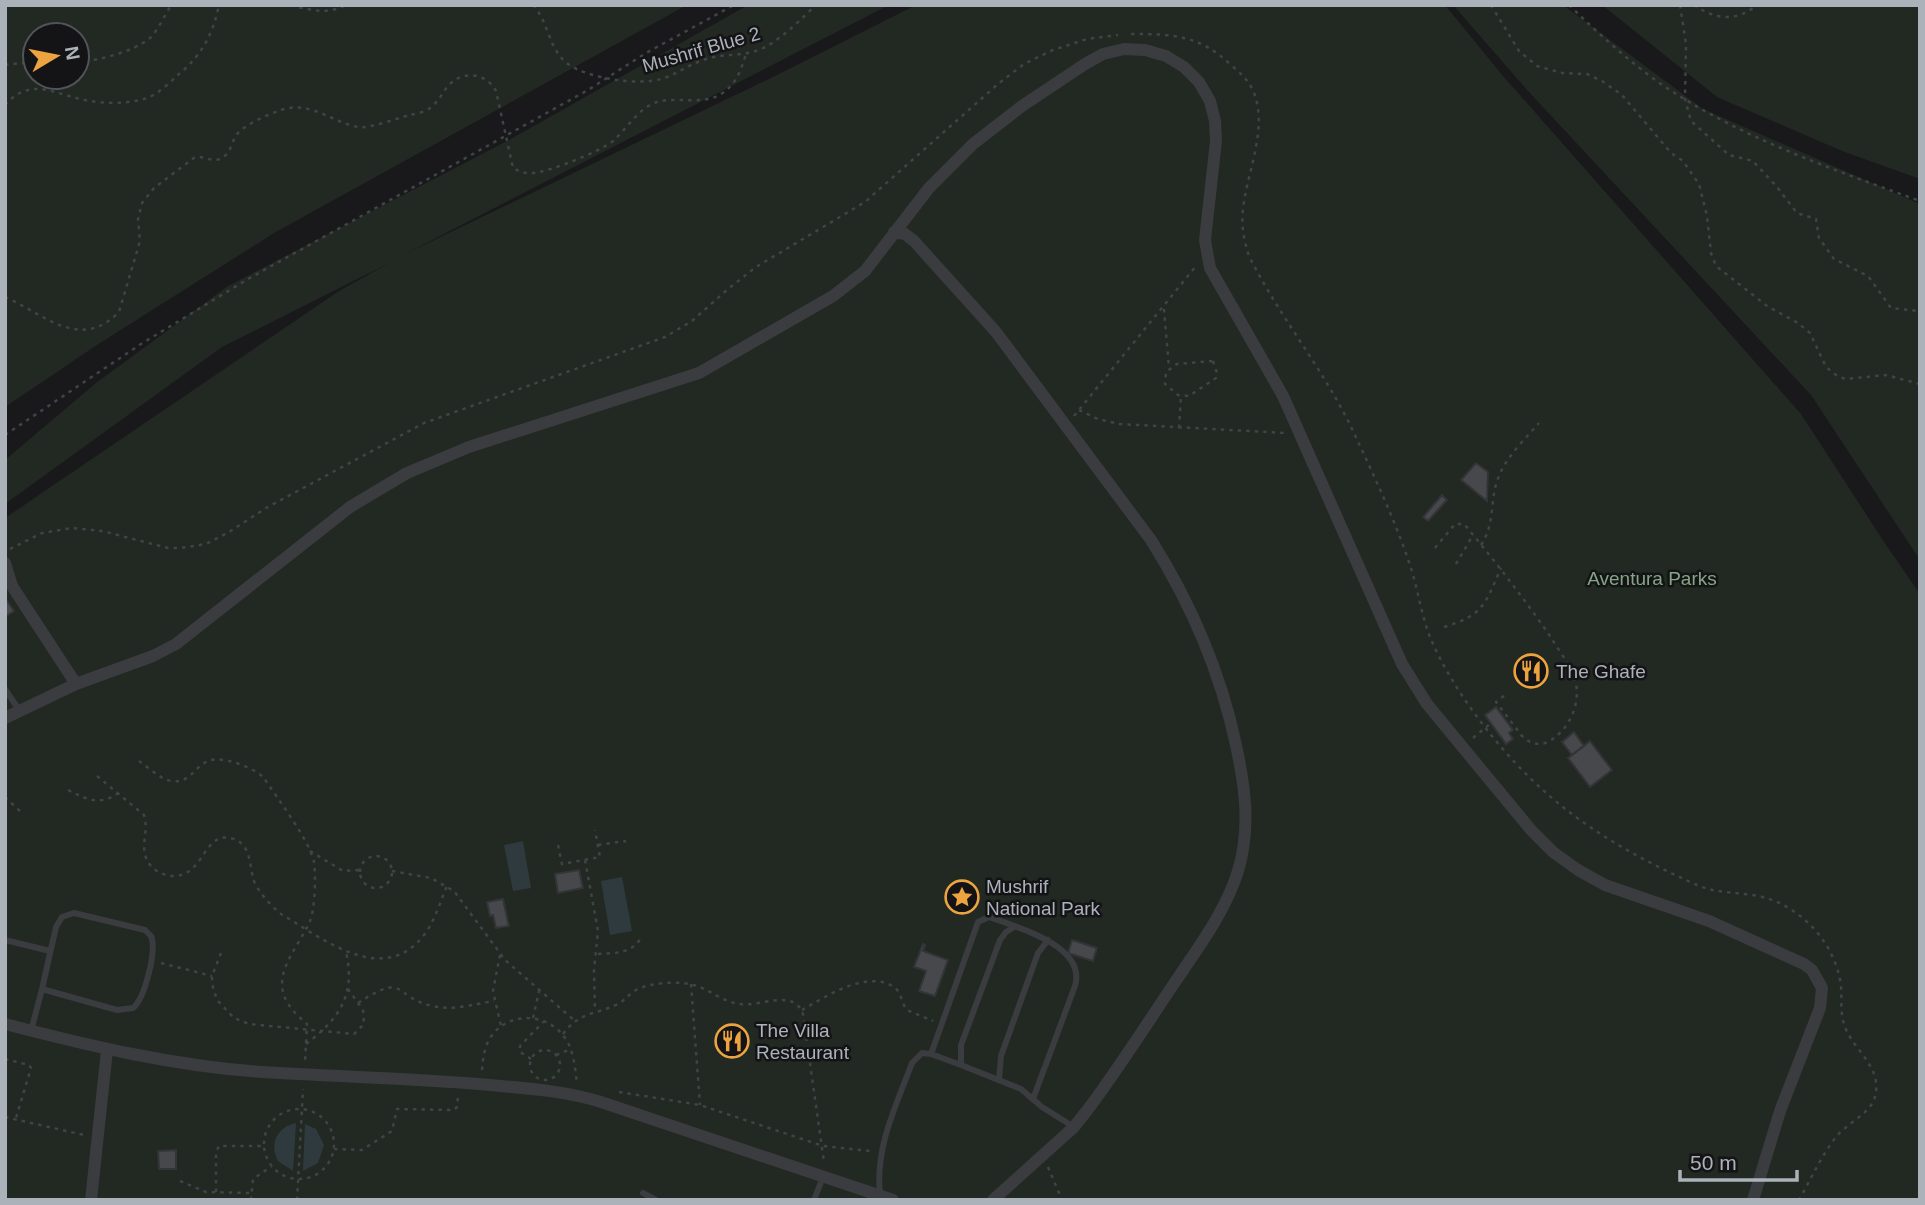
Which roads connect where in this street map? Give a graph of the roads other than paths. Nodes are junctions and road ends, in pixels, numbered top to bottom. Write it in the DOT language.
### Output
graph roads {
  1 [pos="894,232"];
  2 [pos="5,563"];
  3 [pos="9,583"];
  4 [pos="76,684"];
  5 [pos="5,689"];
  6 [pos="19,710"];
  7 [pos="5,718"];
  8 [pos="1014,927"];
  9 [pos="5,940"];
  10 [pos="1048,940"];
  11 [pos="50,951"];
  12 [pos="41,989"];
  13 [pos="5,1024"];
  14 [pos="31,1031"];
  15 [pos="107,1050"];
  16 [pos="931,1054"];
  17 [pos="961,1065"];
  18 [pos="999,1080"];
  19 [pos="1033,1099"];
  20 [pos="1074,1127"];
  21 [pos="824,1175"];
  22 [pos="643,1193"];
  23 [pos="860,1194"];
  24 [pos="880,1194"];
  25 [pos="91,1200"];
  26 [pos="656,1200"];
  27 [pos="814,1200"];
  28 [pos="893,1200"];
  29 [pos="993,1200"];
  30 [pos="1753,1200"];
  1 -- 4 [label="street"];
  1 -- 20 [label="street"];
  1 -- 30 [label="street"];
  2 -- 3 [label="street"];
  3 -- 4 [label="street"];
  4 -- 6 [label="street"];
  5 -- 6 [label="lane"];
  6 -- 7 [label="street"];
  8 -- 10 [label="lane"];
  8 -- 16 [label="lane"];
  8 -- 17 [label="lane"];
  9 -- 11 [label="lane"];
  10 -- 18 [label="lane"];
  10 -- 19 [label="lane"];
  11 -- 12 [label="lane"];
  11 -- 12 [label="lane"];
  12 -- 14 [label="lane"];
  13 -- 14 [label="street"];
  14 -- 15 [label="street"];
  15 -- 21 [label="street"];
  15 -- 25 [label="street"];
  16 -- 17 [label="lane"];
  16 -- 24 [label="lane"];
  17 -- 18 [label="lane"];
  18 -- 19 [label="lane"];
  19 -- 20 [label="lane"];
  20 -- 29 [label="street"];
  21 -- 23 [label="street"];
  21 -- 27 [label="lane"];
  22 -- 26 [label="lane"];
  23 -- 24 [label="street"];
  24 -- 28 [label="street"];
}
